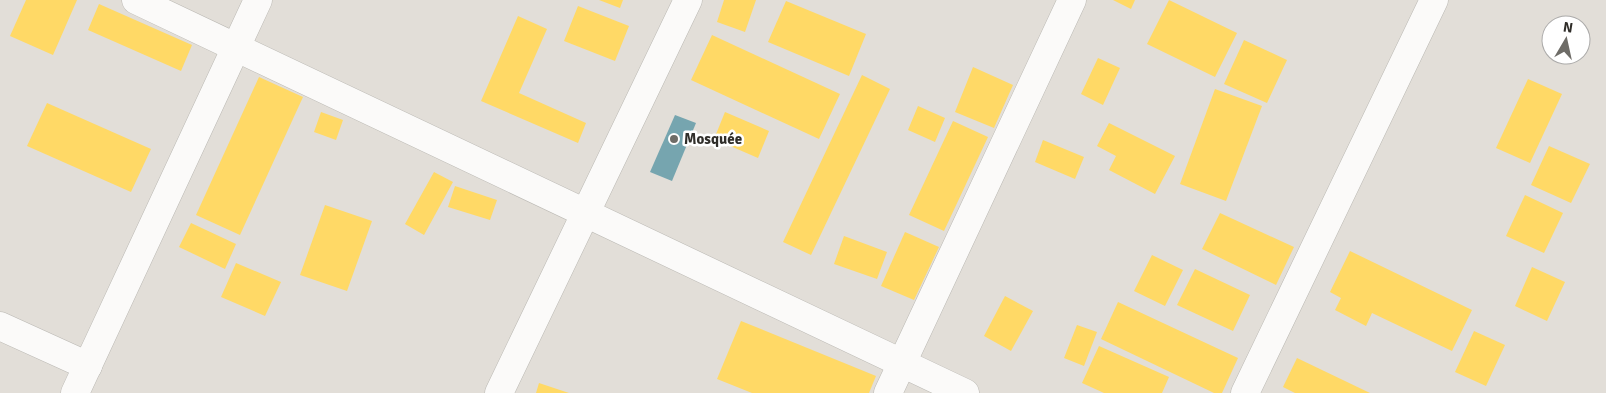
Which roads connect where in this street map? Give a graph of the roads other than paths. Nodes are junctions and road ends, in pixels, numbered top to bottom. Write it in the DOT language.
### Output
graph roads {
  1 [pos="136,0"];
  2 [pos="258,0"];
  3 [pos="688,0"];
  4 [pos="1072,0"];
  5 [pos="1434,0"];
  6 [pos="236,48"];
  7 [pos="585,213"];
  8 [pos="0,326"];
  9 [pos="902,363"];
  10 [pos="88,366"];
  11 [pos="75,393"];
  12 [pos="499,393"];
  13 [pos="888,393"];
  14 [pos="965,393"];
  15 [pos="1245,393"];
  1 -- 6 [label="street"];
  2 -- 6 [label="street"];
  3 -- 7 [label="street"];
  4 -- 9 [label="street"];
  5 -- 15 [label="street"];
  6 -- 7 [label="street"];
  6 -- 10 [label="street"];
  7 -- 9 [label="street"];
  7 -- 12 [label="street"];
  8 -- 10 [label="street"];
  9 -- 13 [label="street"];
  9 -- 14 [label="street"];
  10 -- 11 [label="street"];
}
